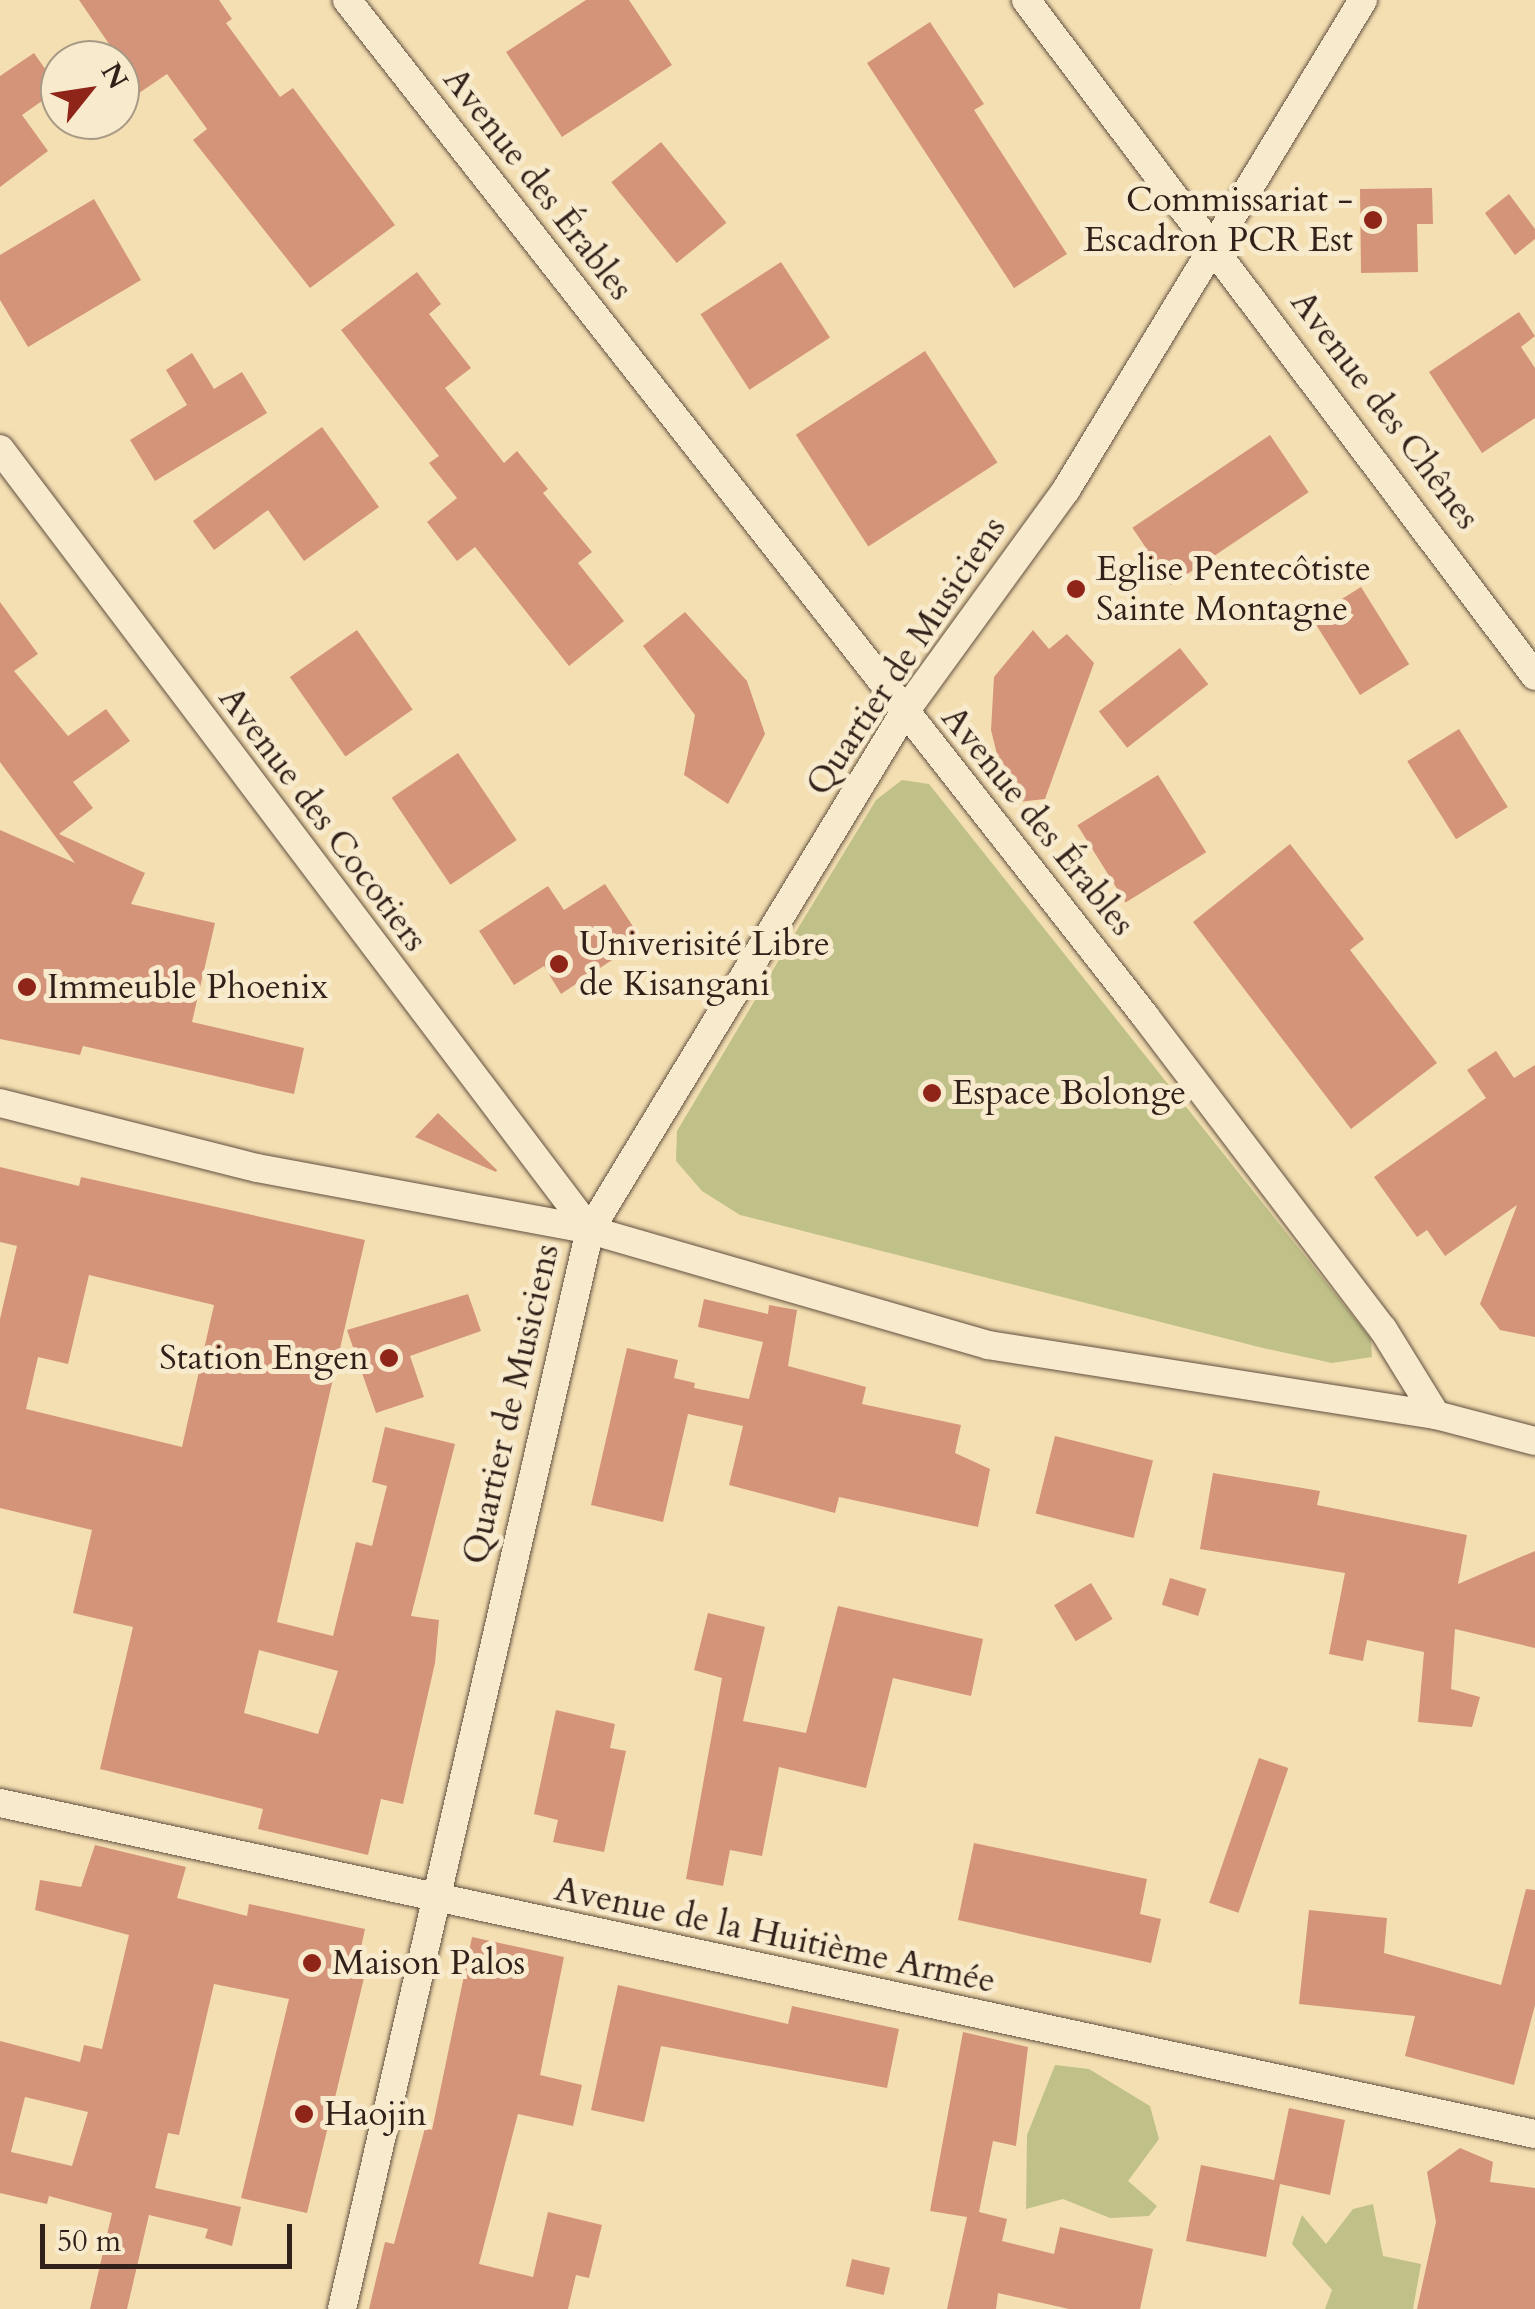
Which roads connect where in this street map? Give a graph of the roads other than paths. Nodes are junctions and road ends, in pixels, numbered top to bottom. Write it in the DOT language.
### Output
graph roads {
  1 [pos="346,0"];
  2 [pos="1026,0"];
  3 [pos="1363,0"];
  4 [pos="1216,246"];
  5 [pos="0,449"];
  6 [pos="1535,676"];
  7 [pos="904,713"];
  8 [pos="0,1103"];
  9 [pos="590,1230"];
  10 [pos="1436,1415"];
  11 [pos="1535,1441"];
  12 [pos="0,1803"];
  13 [pos="435,1901"];
  14 [pos="1535,2134"];
  15 [pos="342,2309"];
  1 -- 7 [label="street, Avenue des Érables"];
  2 -- 4 [label="street, Avenue des Chênes"];
  3 -- 4 [label="street, Quartier de Musiciens"];
  4 -- 6 [label="street, Avenue des Chênes"];
  4 -- 7 [label="street, Quartier de Musiciens"];
  5 -- 9 [label="street, Avenue des Cocotiers"];
  7 -- 9 [label="street, Quartier de Musiciens"];
  7 -- 10 [label="street, Avenue des Érables"];
  8 -- 9 [label="street"];
  9 -- 10 [label="street"];
  9 -- 13 [label="street, Quartier de Musiciens"];
  10 -- 11 [label="street"];
  12 -- 13 [label="street, Avenue de la Huitième Armée"];
  13 -- 14 [label="street, Avenue de la Huitième Armée"];
  13 -- 15 [label="street, Quartier de Musiciens"];
}
